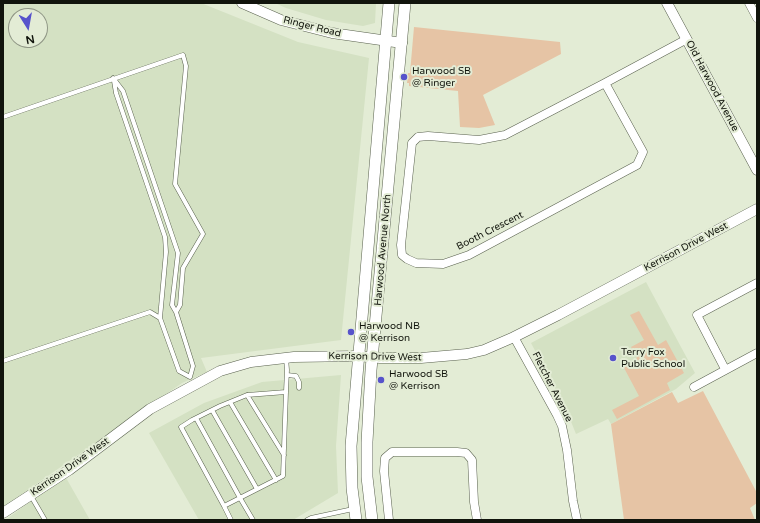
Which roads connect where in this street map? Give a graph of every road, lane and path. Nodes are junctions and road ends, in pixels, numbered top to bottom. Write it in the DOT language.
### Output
graph roads {
  1 [pos="242,3"];
  2 [pos="389,3"];
  3 [pos="404,3"];
  4 [pos="667,3"];
  5 [pos="749,3"];
  6 [pos="757,18"];
  7 [pos="687,39"];
  8 [pos="385,40"];
  9 [pos="402,43"];
  10 [pos="113,78"];
  11 [pos="605,83"];
  12 [pos="3,117"];
  13 [pos="757,170"];
  14 [pos="757,209"];
  15 [pos="757,283"];
  16 [pos="176,312"];
  17 [pos="160,318"];
  18 [pos="514,337"];
  19 [pos="757,353"];
  20 [pos="358,356"];
  21 [pos="286,358"];
  22 [pos="373,358"];
  23 [pos="3,360"];
  24 [pos="725,369"];
  25 [pos="287,375"];
  26 [pos="694,387"];
  27 [pos="299,388"];
  28 [pos="286,392"];
  29 [pos="247,396"];
  30 [pos="230,402"];
  31 [pos="212,410"];
  32 [pos="196,418"];
  33 [pos="284,455"];
  34 [pos="276,480"];
  35 [pos="257,489"];
  36 [pos="30,495"];
  37 [pos="240,498"];
  38 [pos="224,506"];
  39 [pos="355,509"];
  40 [pos="3,513"];
  41 [pos="45,520"];
  42 [pos="231,520"];
  43 [pos="253,520"];
  44 [pos="307,520"];
  45 [pos="356,520"];
  46 [pos="372,520"];
  47 [pos="389,520"];
  48 [pos="477,520"];
  49 [pos="577,520"];
  1 -- 8 [label="street, Ringer Road"];
  2 -- 8 [label="main road, Harwood Avenue North"];
  3 -- 9 [label="main road, Harwood Avenue North"];
  4 -- 7 [label="street, Old Harwood Avenue"];
  5 -- 6 [label="street"];
  7 -- 11 [label="street, Booth Crescent"];
  7 -- 13 [label="street, Old Harwood Avenue"];
  8 -- 9 [label="street, Ringer Road"];
  8 -- 20 [label="main road, Harwood Avenue North"];
  9 -- 22 [label="main road, Harwood Avenue North"];
  10 -- 12 [label="lane"];
  10 -- 16 [label="lane"];
  10 -- 16 [label="lane"];
  10 -- 17 [label="lane"];
  11 -- 11 [label="street, Booth Crescent"];
  14 -- 18 [label="street, Kerrison Drive West"];
  15 -- 24 [label="street"];
  16 -- 17 [label="lane"];
  17 -- 23 [label="lane"];
  18 -- 22 [label="street, Kerrison Drive West"];
  18 -- 49 [label="street, Fletcher Avenue"];
  19 -- 24 [label="street"];
  20 -- 21 [label="street, Kerrison Drive West"];
  20 -- 22 [label="street, Kerrison Drive West"];
  20 -- 39 [label="main road, Harwood Avenue North"];
  21 -- 25 [label="lane"];
  21 -- 36 [label="street, Kerrison Drive West"];
  22 -- 46 [label="main road, Harwood Avenue North"];
  24 -- 26 [label="street"];
  25 -- 27 [label="lane"];
  25 -- 28 [label="lane"];
  28 -- 29 [label="lane"];
  28 -- 33 [label="lane"];
  29 -- 30 [label="lane"];
  29 -- 33 [label="lane"];
  30 -- 31 [label="lane"];
  30 -- 34 [label="lane"];
  31 -- 32 [label="lane"];
  31 -- 35 [label="lane"];
  32 -- 37 [label="lane"];
  32 -- 38 [label="lane"];
  33 -- 34 [label="lane"];
  34 -- 35 [label="lane"];
  35 -- 37 [label="lane"];
  36 -- 40 [label="street, Kerrison Drive West"];
  36 -- 41 [label="lane"];
  37 -- 38 [label="lane"];
  37 -- 43 [label="lane"];
  38 -- 42 [label="lane"];
  39 -- 44 [label="lane"];
  39 -- 45 [label="main road, Harwood Avenue North"];
  47 -- 48 [label="street"];
}
